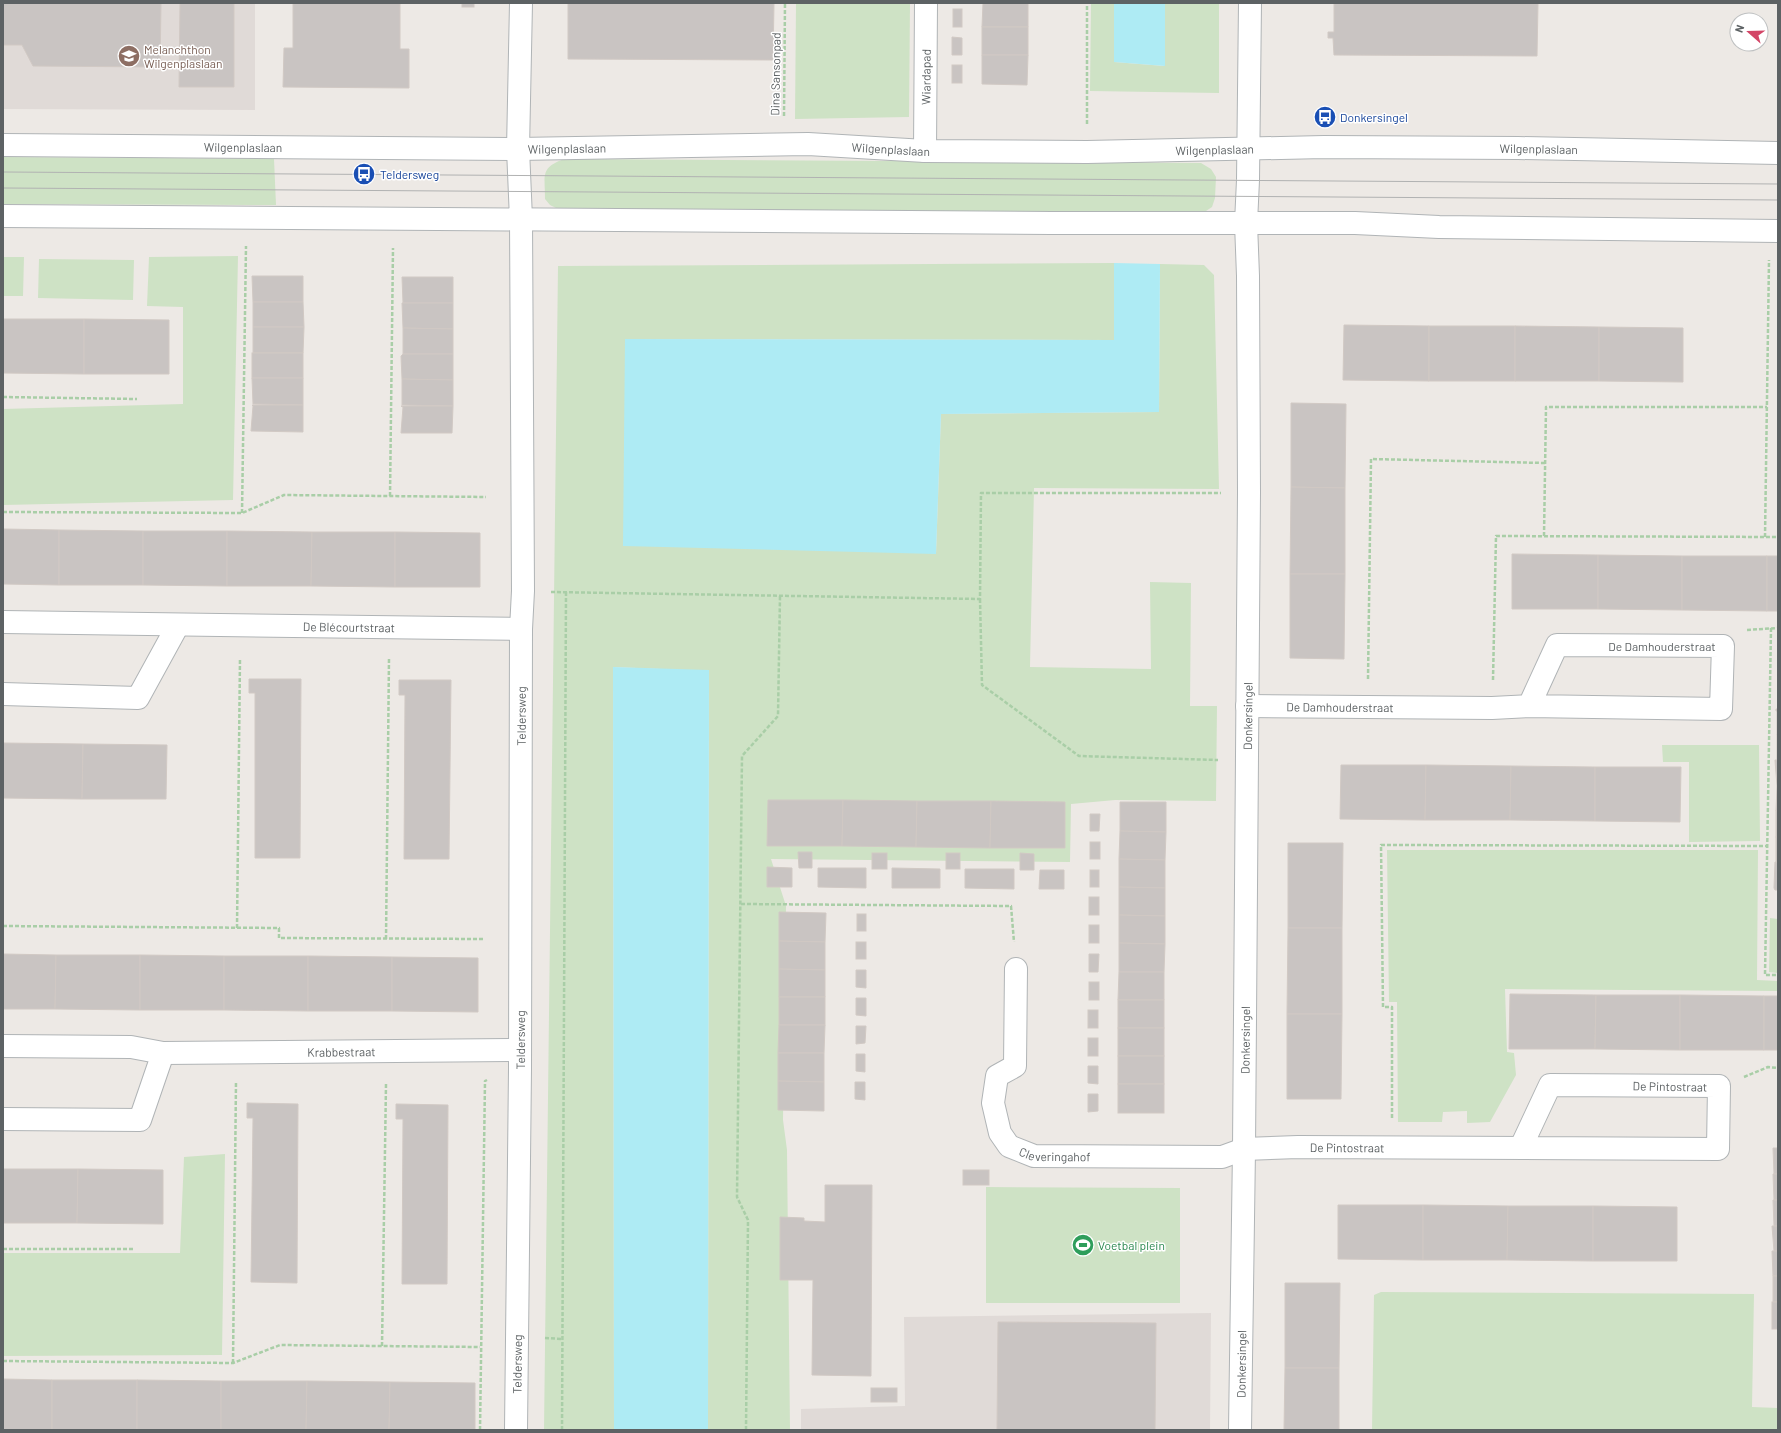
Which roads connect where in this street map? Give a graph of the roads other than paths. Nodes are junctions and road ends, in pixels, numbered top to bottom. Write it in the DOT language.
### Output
graph roads {
  1 [pos="521,3"];
  2 [pos="926,3"];
  3 [pos="1250,3"];
  4 [pos="3,144"];
  5 [pos="518,149"];
  6 [pos="1247,149"];
  7 [pos="925,151"];
  8 [pos="1778,153"];
  9 [pos="3,216"];
  10 [pos="521,219"];
  11 [pos="1246,223"];
  12 [pos="1774,231"];
  13 [pos="3,622"];
  14 [pos="178,625"];
  15 [pos="521,629"];
  16 [pos="3,694"];
  17 [pos="1247,706"];
  18 [pos="1529,706"];
  19 [pos="1016,969"];
  20 [pos="3,1046"];
  21 [pos="163,1053"];
  22 [pos="520,1060"];
  23 [pos="3,1119"];
  24 [pos="1521,1147"];
  25 [pos="1244,1149"];
  26 [pos="516,1430"];
  27 [pos="1240,1430"];
  1 -- 5 [label="street, Teldersweg"];
  2 -- 7 [label="street, Wiardapad"];
  3 -- 6 [label="street, Donkersingel"];
  4 -- 5 [label="street, Wilgenplaslaan"];
  5 -- 7 [label="street, Wilgenplaslaan"];
  5 -- 10 [label="street, Teldersweg"];
  6 -- 7 [label="street, Wilgenplaslaan"];
  6 -- 8 [label="street, Wilgenplaslaan"];
  6 -- 11 [label="street, Donkersingel"];
  9 -- 10 [label="street"];
  10 -- 11 [label="street"];
  10 -- 15 [label="street, Teldersweg"];
  11 -- 12 [label="street"];
  11 -- 17 [label="street, Donkersingel"];
  13 -- 14 [label="street, De Blécourtstraat"];
  14 -- 15 [label="street, De Blécourtstraat"];
  14 -- 16 [label="street"];
  15 -- 22 [label="street, Teldersweg"];
  17 -- 18 [label="street, De Damhouderstraat"];
  17 -- 25 [label="street, Donkersingel"];
  18 -- 18 [label="street, De Damhouderstraat"];
  19 -- 25 [label="street, Cleveringahof"];
  20 -- 21 [label="street, Krabbestraat"];
  21 -- 22 [label="street, Krabbestraat"];
  21 -- 23 [label="street"];
  22 -- 26 [label="street, Teldersweg"];
  24 -- 24 [label="street, De Pintostraat"];
  24 -- 25 [label="street, De Pintostraat"];
  25 -- 27 [label="street, Donkersingel"];
}
